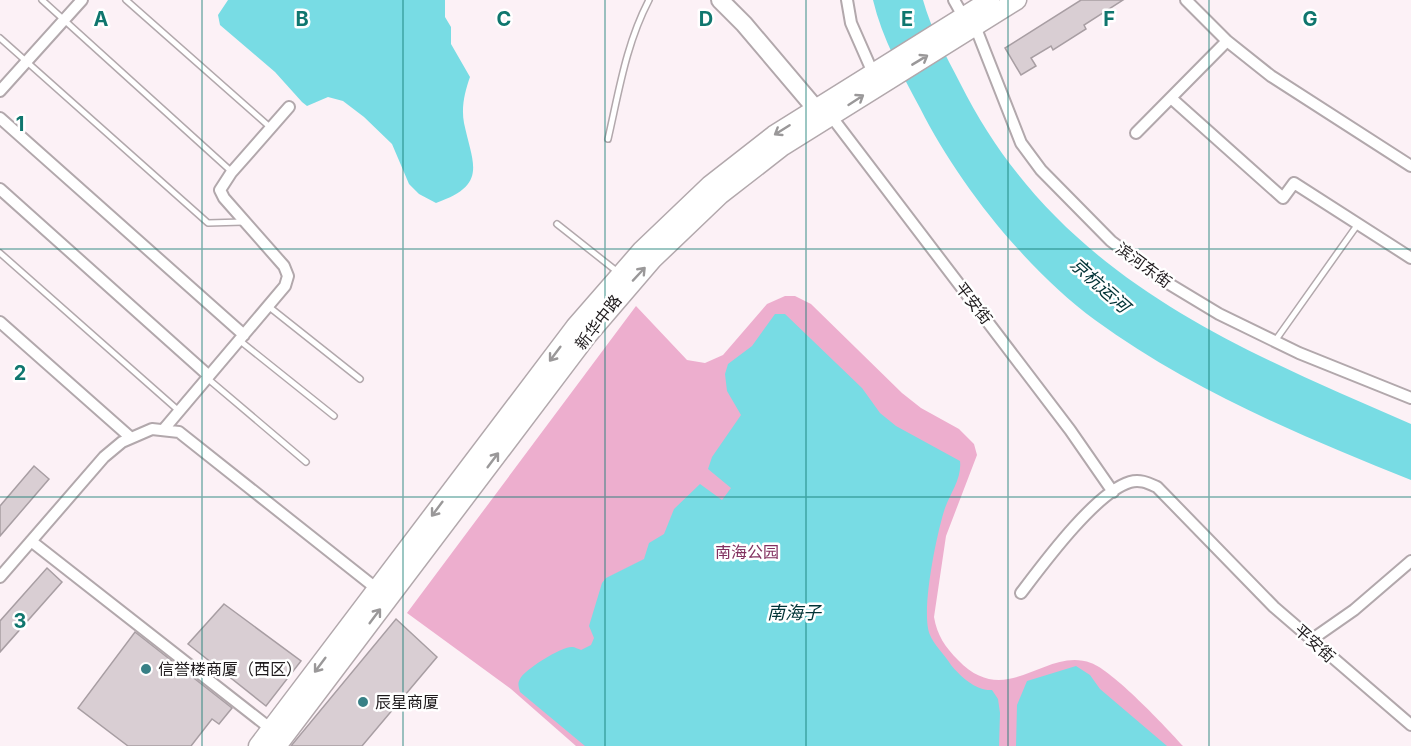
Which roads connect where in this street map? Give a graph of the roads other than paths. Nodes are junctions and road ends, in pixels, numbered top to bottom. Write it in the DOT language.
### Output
graph roads {
  1 [pos="42,0"];
  2 [pos="82,0"];
  3 [pos="126,0"];
  4 [pos="649,0"];
  5 [pos="720,0"];
  6 [pos="847,0"];
  7 [pos="954,0"];
  8 [pos="990,0"];
  9 [pos="1017,0"];
  10 [pos="1186,0"];
  11 [pos="64,20"];
  12 [pos="969,21"];
  13 [pos="0,38"];
  14 [pos="1227,41"];
  15 [pos="27,62"];
  16 [pos="884,71"];
  17 [pos="0,91"];
  18 [pos="1171,98"];
  19 [pos="290,107"];
  20 [pos="824,112"];
  21 [pos="0,118"];
  22 [pos="271,128"];
  23 [pos="1136,133"];
  24 [pos="608,139"];
  25 [pos="1411,166"];
  26 [pos="232,172"];
  27 [pos="0,189"];
  28 [pos="245,222"];
  29 [pos="557,224"];
  30 [pos="1358,224"];
  31 [pos="0,253"];
  32 [pos="1411,258"];
  33 [pos="619,273"];
  34 [pos="268,306"];
  35 [pos="0,322"];
  36 [pos="241,338"];
  37 [pos="1275,341"];
  38 [pos="208,377"];
  39 [pos="360,379"];
  40 [pos="1411,398"];
  41 [pos="179,411"];
  42 [pos="334,416"];
  43 [pos="164,429"];
  44 [pos="130,437"];
  45 [pos="306,462"];
  46 [pos="1113,492"];
  47 [pos="32,541"];
  48 [pos="1411,561"];
  49 [pos="0,577"];
  50 [pos="377,590"];
  51 [pos="1021,593"];
  52 [pos="1311,640"];
  53 [pos="1411,725"];
  54 [pos="274,737"];
  55 [pos="258,746"];
  1 -- 11 [label="lane"];
  2 -- 11 [label="street"];
  3 -- 22 [label="lane"];
  4 -- 24 [label="lane"];
  5 -- 20 [label="street, 平安街"];
  6 -- 16 [label="street"];
  7 -- 12 [label="street, 滨河东街"];
  8 -- 12 [label="main road, 新华中路"];
  9 -- 12 [label="main road, 新华中路"];
  10 -- 14 [label="street"];
  11 -- 15 [label="street"];
  11 -- 26 [label="lane"];
  12 -- 16 [label="main road, 新华中路"];
  12 -- 37 [label="street, 滨河东街"];
  13 -- 15 [label="lane"];
  14 -- 18 [label="street"];
  14 -- 25 [label="street"];
  15 -- 17 [label="street"];
  15 -- 28 [label="lane"];
  16 -- 20 [label="main road, 新华中路"];
  18 -- 23 [label="street"];
  18 -- 30 [label="street"];
  19 -- 22 [label="street"];
  20 -- 33 [label="main road, 新华中路, one-way"];
  20 -- 46 [label="street, 平安街"];
  54 -- 20 [label="main road, 新华中路, one-way"];
  21 -- 36 [label="street"];
  22 -- 26 [label="street"];
  26 -- 28 [label="street"];
  27 -- 38 [label="street"];
  28 -- 34 [label="street"];
  29 -- 33 [label="lane"];
  30 -- 32 [label="street"];
  30 -- 37 [label="lane"];
  31 -- 41 [label="lane"];
  33 -- 50 [label="main road, 新华中路, one-way"];
  34 -- 36 [label="street"];
  34 -- 39 [label="lane"];
  35 -- 44 [label="street"];
  36 -- 38 [label="street"];
  36 -- 42 [label="lane"];
  37 -- 40 [label="street, 滨河东街"];
  38 -- 41 [label="street"];
  38 -- 45 [label="lane"];
  41 -- 43 [label="street"];
  43 -- 44 [label="street"];
  43 -- 50 [label="street"];
  44 -- 47 [label="street"];
  46 -- 51 [label="street, 平安街"];
  46 -- 52 [label="street, 平安街"];
  47 -- 49 [label="street"];
  47 -- 54 [label="street"];
  48 -- 52 [label="street"];
  50 -- 54 [label="main road, 新华中路, one-way"];
  52 -- 53 [label="street, 平安街"];
  54 -- 55 [label="main road, 新华中路"];
}
